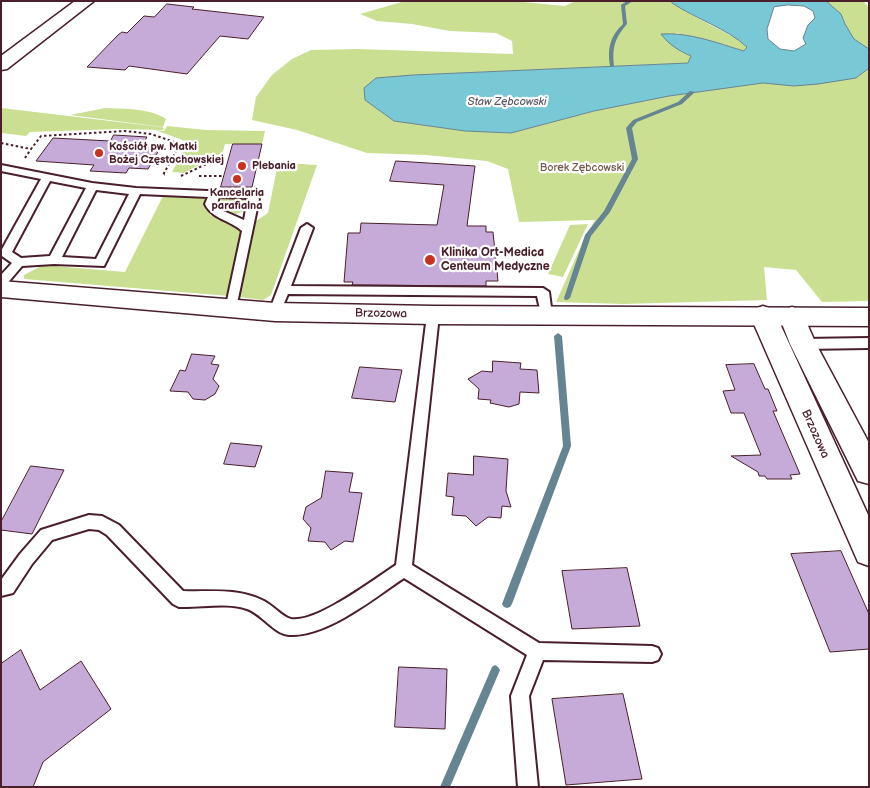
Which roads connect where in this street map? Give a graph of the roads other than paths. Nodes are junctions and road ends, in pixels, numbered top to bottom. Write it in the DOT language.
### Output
graph roads {
  1 [pos="86,1"];
  2 [pos="1,65"];
  3 [pos="1,168"];
  4 [pos="47,177"];
  5 [pos="92,186"];
  6 [pos="136,191"];
  7 [pos="215,193"];
  8 [pos="307,228"];
  9 [pos="247,229"];
  10 [pos="54,260"];
  11 [pos="19,262"];
  12 [pos="1,283"];
  13 [pos="1,289"];
  14 [pos="279,301"];
  15 [pos="231,310"];
  16 [pos="433,315"];
  17 [pos="546,315"];
  18 [pos="763,315"];
  19 [pos="792,316"];
  20 [pos="869,317"];
  21 [pos="869,343"];
  22 [pos="803,344"];
  23 [pos="869,472"];
  24 [pos="869,552"];
  25 [pos="404,569"];
  26 [pos="1,588"];
  27 [pos="537,651"];
  28 [pos="652,654"];
  29 [pos="528,787"];
  1 -- 2 [label="street"];
  3 -- 4 [label="lane"];
  4 -- 5 [label="lane"];
  4 -- 11 [label="lane"];
  5 -- 6 [label="lane"];
  5 -- 10 [label="lane"];
  6 -- 7 [label="lane"];
  6 -- 10 [label="lane"];
  7 -- 9 [label="lane"];
  7 -- 9 [label="lane"];
  8 -- 14 [label="lane"];
  9 -- 15 [label="lane"];
  10 -- 11 [label="lane"];
  11 -- 12 [label="lane"];
  13 -- 15 [label="street, Brzozowa"];
  14 -- 15 [label="street, Brzozowa"];
  14 -- 16 [label="street, Brzozowa"];
  14 -- 17 [label="lane"];
  16 -- 17 [label="street, Brzozowa"];
  16 -- 25 [label="lane"];
  17 -- 18 [label="street, Brzozowa"];
  18 -- 19 [label="street, Brzozowa"];
  18 -- 24 [label="street, Brzozowa"];
  19 -- 20 [label="street, Brzozowa"];
  19 -- 22 [label="street"];
  21 -- 22 [label="lane"];
  22 -- 23 [label="street"];
  25 -- 26 [label="lane"];
  25 -- 27 [label="lane"];
  27 -- 28 [label="lane"];
  27 -- 29 [label="lane"];
}
